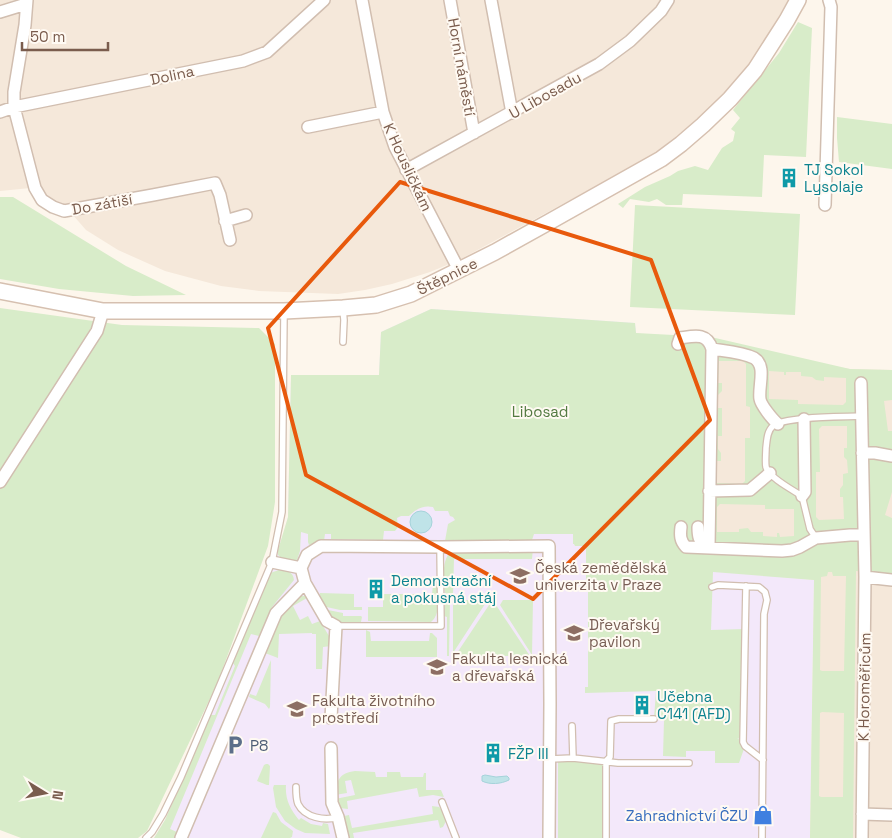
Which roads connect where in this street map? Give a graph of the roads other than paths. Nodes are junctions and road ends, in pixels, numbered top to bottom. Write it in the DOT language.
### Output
graph roads {
  1 [pos="324,0"];
  2 [pos="362,0"];
  3 [pos="450,0"];
  4 [pos="491,0"];
  5 [pos="668,0"];
  6 [pos="798,0"];
  7 [pos="829,0"];
  8 [pos="27,2"];
  9 [pos="0,12"];
  10 [pos="14,107"];
  11 [pos="0,112"];
  12 [pos="383,112"];
  13 [pos="512,113"];
  14 [pos="308,127"];
  15 [pos="474,134"];
  16 [pos="406,170"];
  17 [pos="825,204"];
  18 [pos="246,215"];
  19 [pos="225,221"];
  20 [pos="230,240"];
  21 [pos="459,270"];
  22 [pos="0,291"];
  23 [pos="343,308"];
  24 [pos="103,310"];
  25 [pos="284,311"];
  26 [pos="343,342"];
  27 [pos="678,344"];
  28 [pos="712,349"];
  29 [pos="861,383"];
  30 [pos="862,416"];
  31 [pos="804,419"];
  32 [pos="778,424"];
  33 [pos="862,453"];
  34 [pos="892,456"];
  35 [pos="770,473"];
  36 [pos="0,482"];
  37 [pos="709,491"];
  38 [pos="802,496"];
  39 [pos="681,527"];
  40 [pos="698,527"];
  41 [pos="864,535"];
  42 [pos="816,538"];
  43 [pos="440,547"];
  44 [pos="707,548"];
  45 [pos="272,562"];
  46 [pos="301,568"];
  47 [pos="865,577"];
  48 [pos="892,580"];
  49 [pos="305,583"];
  50 [pos="746,586"];
  51 [pos="712,587"];
  52 [pos="336,626"];
  53 [pos="331,718"];
  54 [pos="654,719"];
  55 [pos="572,726"];
  56 [pos="331,748"];
  57 [pos="572,758"];
  58 [pos="550,759"];
  59 [pos="763,760"];
  60 [pos="606,761"];
  61 [pos="689,764"];
  62 [pos="296,787"];
  63 [pos="442,802"];
  64 [pos="862,814"];
  65 [pos="892,815"];
  66 [pos="338,817"];
  67 [pos="146,838"];
  68 [pos="181,838"];
  69 [pos="343,838"];
  70 [pos="456,838"];
  71 [pos="549,838"];
  72 [pos="606,838"];
  73 [pos="762,838"];
  74 [pos="862,838"];
  1 -- 10 [label="street, Dolina"];
  2 -- 12 [label="street, K Housličkám"];
  3 -- 15 [label="street, Horní náměstí"];
  4 -- 13 [label="street"];
  5 -- 13 [label="street, U Libosadu"];
  6 -- 21 [label="street, Štěpnice"];
  7 -- 17 [label="street"];
  8 -- 9 [label="street"];
  8 -- 10 [label="street, Do zátiší"];
  10 -- 11 [label="street, Dolina"];
  10 -- 19 [label="street, Do zátiší"];
  12 -- 14 [label="street"];
  12 -- 16 [label="street, K Housličkám"];
  13 -- 15 [label="street, U Libosadu"];
  15 -- 16 [label="street, U Libosadu"];
  16 -- 21 [label="street, K Housličkám"];
  18 -- 19 [label="street"];
  19 -- 20 [label="street, Do zátiší"];
  21 -- 23 [label="street, Štěpnice"];
  22 -- 24 [label="street, Štěpnice"];
  23 -- 25 [label="street, Štěpnice"];
  23 -- 26 [label="lane"];
  24 -- 25 [label="street, Štěpnice"];
  24 -- 36 [label="street"];
  25 -- 45 [label="lane"];
  27 -- 28 [label="street"];
  28 -- 32 [label="street"];
  28 -- 37 [label="street"];
  29 -- 30 [label="street, K Horoměřicům"];
  30 -- 31 [label="lane"];
  30 -- 33 [label="street, K Horoměřicům"];
  31 -- 32 [label="lane"];
  31 -- 38 [label="street"];
  32 -- 35 [label="lane"];
  33 -- 34 [label="street"];
  33 -- 41 [label="street, K Horoměřicům"];
  35 -- 37 [label="street"];
  35 -- 38 [label="lane"];
  37 -- 44 [label="street"];
  38 -- 42 [label="lane"];
  39 -- 44 [label="street"];
  40 -- 44 [label="street"];
  41 -- 42 [label="street"];
  41 -- 47 [label="street, K Horoměřicům"];
  42 -- 44 [label="street"];
  43 -- 46 [label="street"];
  43 -- 52 [label="lane"];
  43 -- 58 [label="street"];
  45 -- 46 [label="street"];
  45 -- 67 [label="lane"];
  46 -- 49 [label="street"];
  47 -- 48 [label="street"];
  47 -- 64 [label="street, K Horoměřicům"];
  49 -- 52 [label="street"];
  49 -- 68 [label="street"];
  50 -- 51 [label="lane"];
  50 -- 59 [label="lane"];
  50 -- 59 [label="lane"];
  52 -- 53 [label="street"];
  54 -- 60 [label="lane"];
  55 -- 57 [label="lane"];
  56 -- 66 [label="street"];
  57 -- 58 [label="lane"];
  57 -- 60 [label="lane"];
  58 -- 71 [label="street"];
  59 -- 73 [label="lane"];
  60 -- 61 [label="lane"];
  60 -- 72 [label="lane"];
  62 -- 66 [label="lane"];
  63 -- 70 [label="lane"];
  64 -- 65 [label="street"];
  64 -- 74 [label="street, K Horoměřicům"];
  66 -- 69 [label="street"];
}
